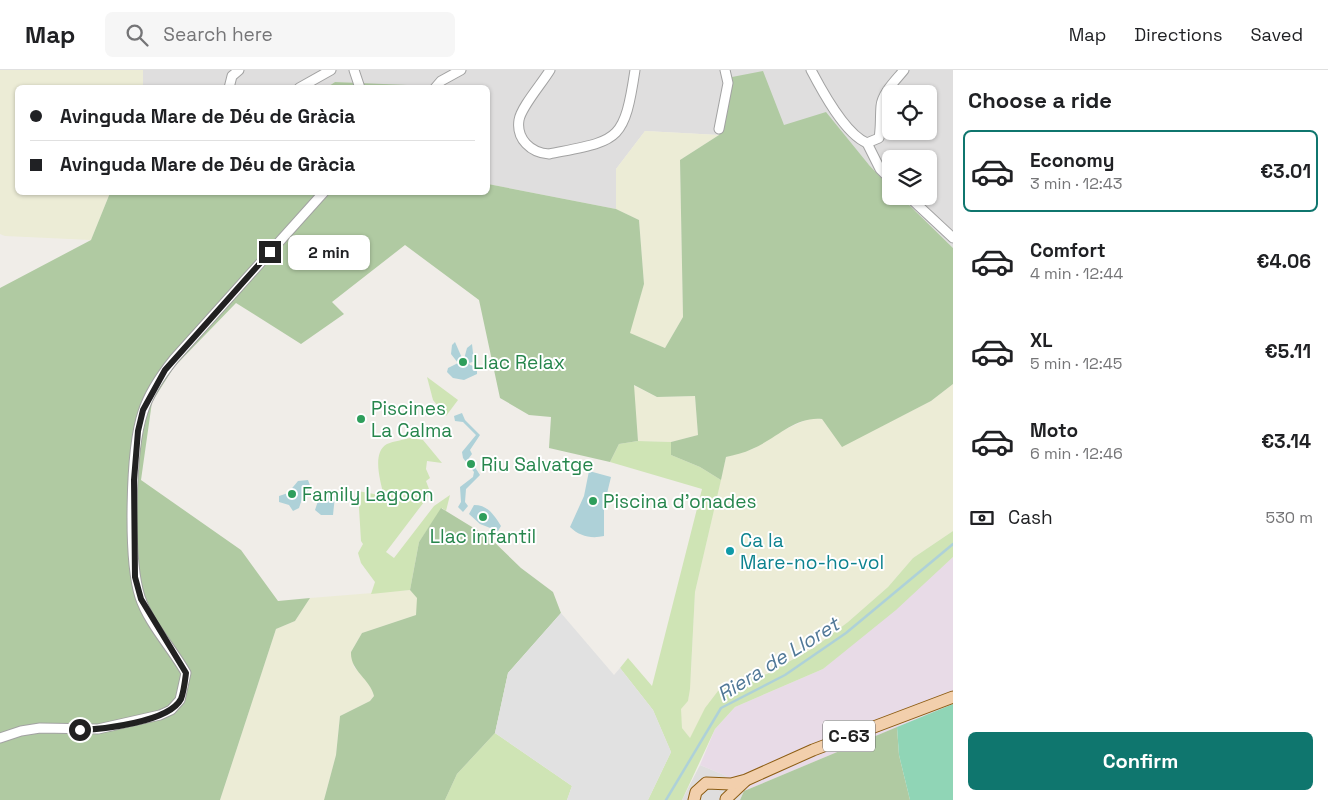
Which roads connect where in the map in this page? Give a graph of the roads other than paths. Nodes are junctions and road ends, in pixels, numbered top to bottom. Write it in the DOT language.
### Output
graph roads {
  1 [pos="239,70"];
  2 [pos="331,70"];
  3 [pos="354,70"];
  4 [pos="462,70"];
  5 [pos="550,70"];
  6 [pos="635,70"];
  7 [pos="725,70"];
  8 [pos="812,70"];
  9 [pos="904,70"];
  10 [pos="230,85"];
  11 [pos="304,85"];
  12 [pos="359,85"];
  13 [pos="438,85"];
  14 [pos="719,129"];
  15 [pos="867,143"];
  16 [pos="882,171"];
  17 [pos="321,195"];
  18 [pos="918,205"];
  19 [pos="953,238"];
  20 [pos="953,697"];
  21 [pos="0,738"];
  22 [pos="746,780"];
  23 [pos="718,784"];
  24 [pos="695,799"];
  25 [pos="726,799"];
  1 -- 10 [label="street"];
  2 -- 11 [label="street"];
  3 -- 12 [label="street"];
  4 -- 13 [label="street"];
  5 -- 6 [label="street"];
  7 -- 14 [label="street"];
  8 -- 15 [label="street"];
  9 -- 15 [label="street"];
  15 -- 16 [label="street"];
  17 -- 21 [label="street"];
  18 -- 19 [label="street"];
  20 -- 22 [label="main road, C-63"];
  22 -- 23 [label="main road, C-63"];
  22 -- 25 [label="main road, C-63"];
  23 -- 24 [label="main road"];
  23 -- 25 [label="main road"];
}
